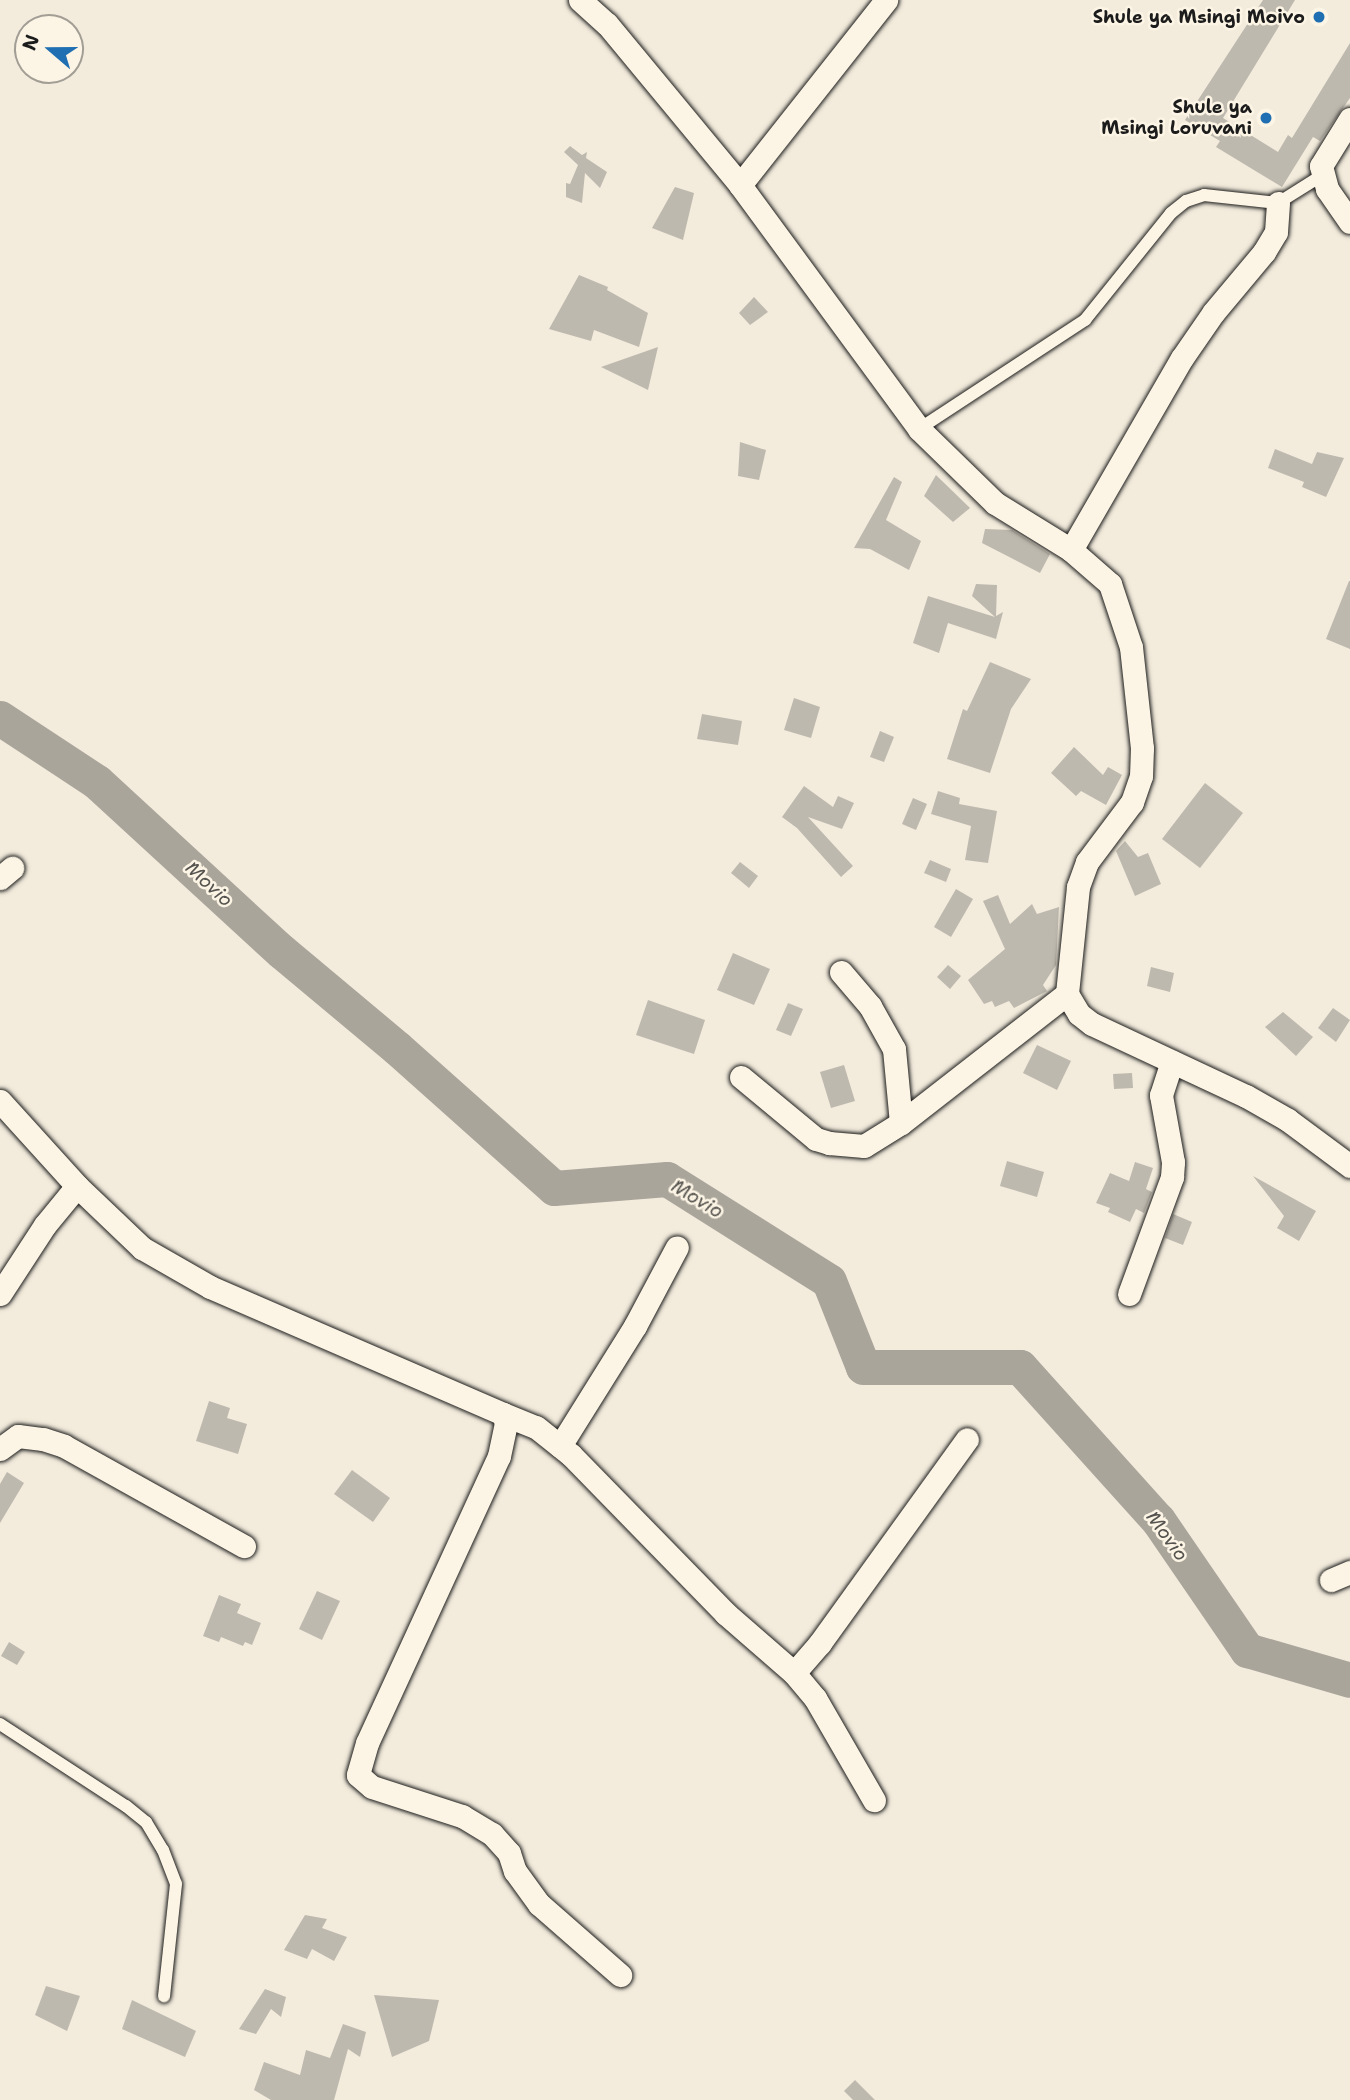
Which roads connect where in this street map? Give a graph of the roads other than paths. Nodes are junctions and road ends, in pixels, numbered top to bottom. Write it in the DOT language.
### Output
graph roads {
  1 [pos="580,0"];
  2 [pos="886,0"];
  3 [pos="1350,119"];
  4 [pos="1321,176"];
  5 [pos="740,185"];
  6 [pos="1278,203"];
  7 [pos="1350,222"];
  8 [pos="919,429"];
  9 [pos="1071,550"];
  10 [pos="841,972"];
  11 [pos="1066,994"];
  12 [pos="1172,1062"];
  13 [pos="741,1077"];
  14 [pos="0,1101"];
  15 [pos="901,1123"];
  16 [pos="1350,1166"];
  17 [pos="76,1186"];
  18 [pos="677,1247"];
  19 [pos="0,1294"];
  20 [pos="1129,1294"];
  21 [pos="503,1414"];
  22 [pos="967,1439"];
  23 [pos="560,1446"];
  24 [pos="0,1449"];
  25 [pos="244,1546"];
  26 [pos="794,1673"];
  27 [pos="0,1724"];
  28 [pos="874,1800"];
  29 [pos="620,1975"];
  30 [pos="164,1996"];
  1 -- 5 [label="street"];
  2 -- 5 [label="street"];
  3 -- 4 [label="street"];
  4 -- 6 [label="lane"];
  4 -- 7 [label="street"];
  5 -- 8 [label="street"];
  6 -- 8 [label="lane"];
  6 -- 9 [label="street"];
  8 -- 9 [label="street"];
  9 -- 11 [label="street"];
  10 -- 15 [label="street"];
  11 -- 12 [label="street"];
  11 -- 15 [label="street"];
  12 -- 16 [label="street"];
  12 -- 20 [label="street"];
  13 -- 15 [label="street"];
  14 -- 17 [label="street"];
  17 -- 19 [label="street"];
  17 -- 21 [label="street"];
  18 -- 23 [label="street"];
  21 -- 23 [label="street"];
  21 -- 29 [label="street"];
  22 -- 26 [label="street"];
  23 -- 26 [label="street"];
  24 -- 25 [label="street"];
  26 -- 28 [label="street"];
  27 -- 30 [label="lane"];
}
